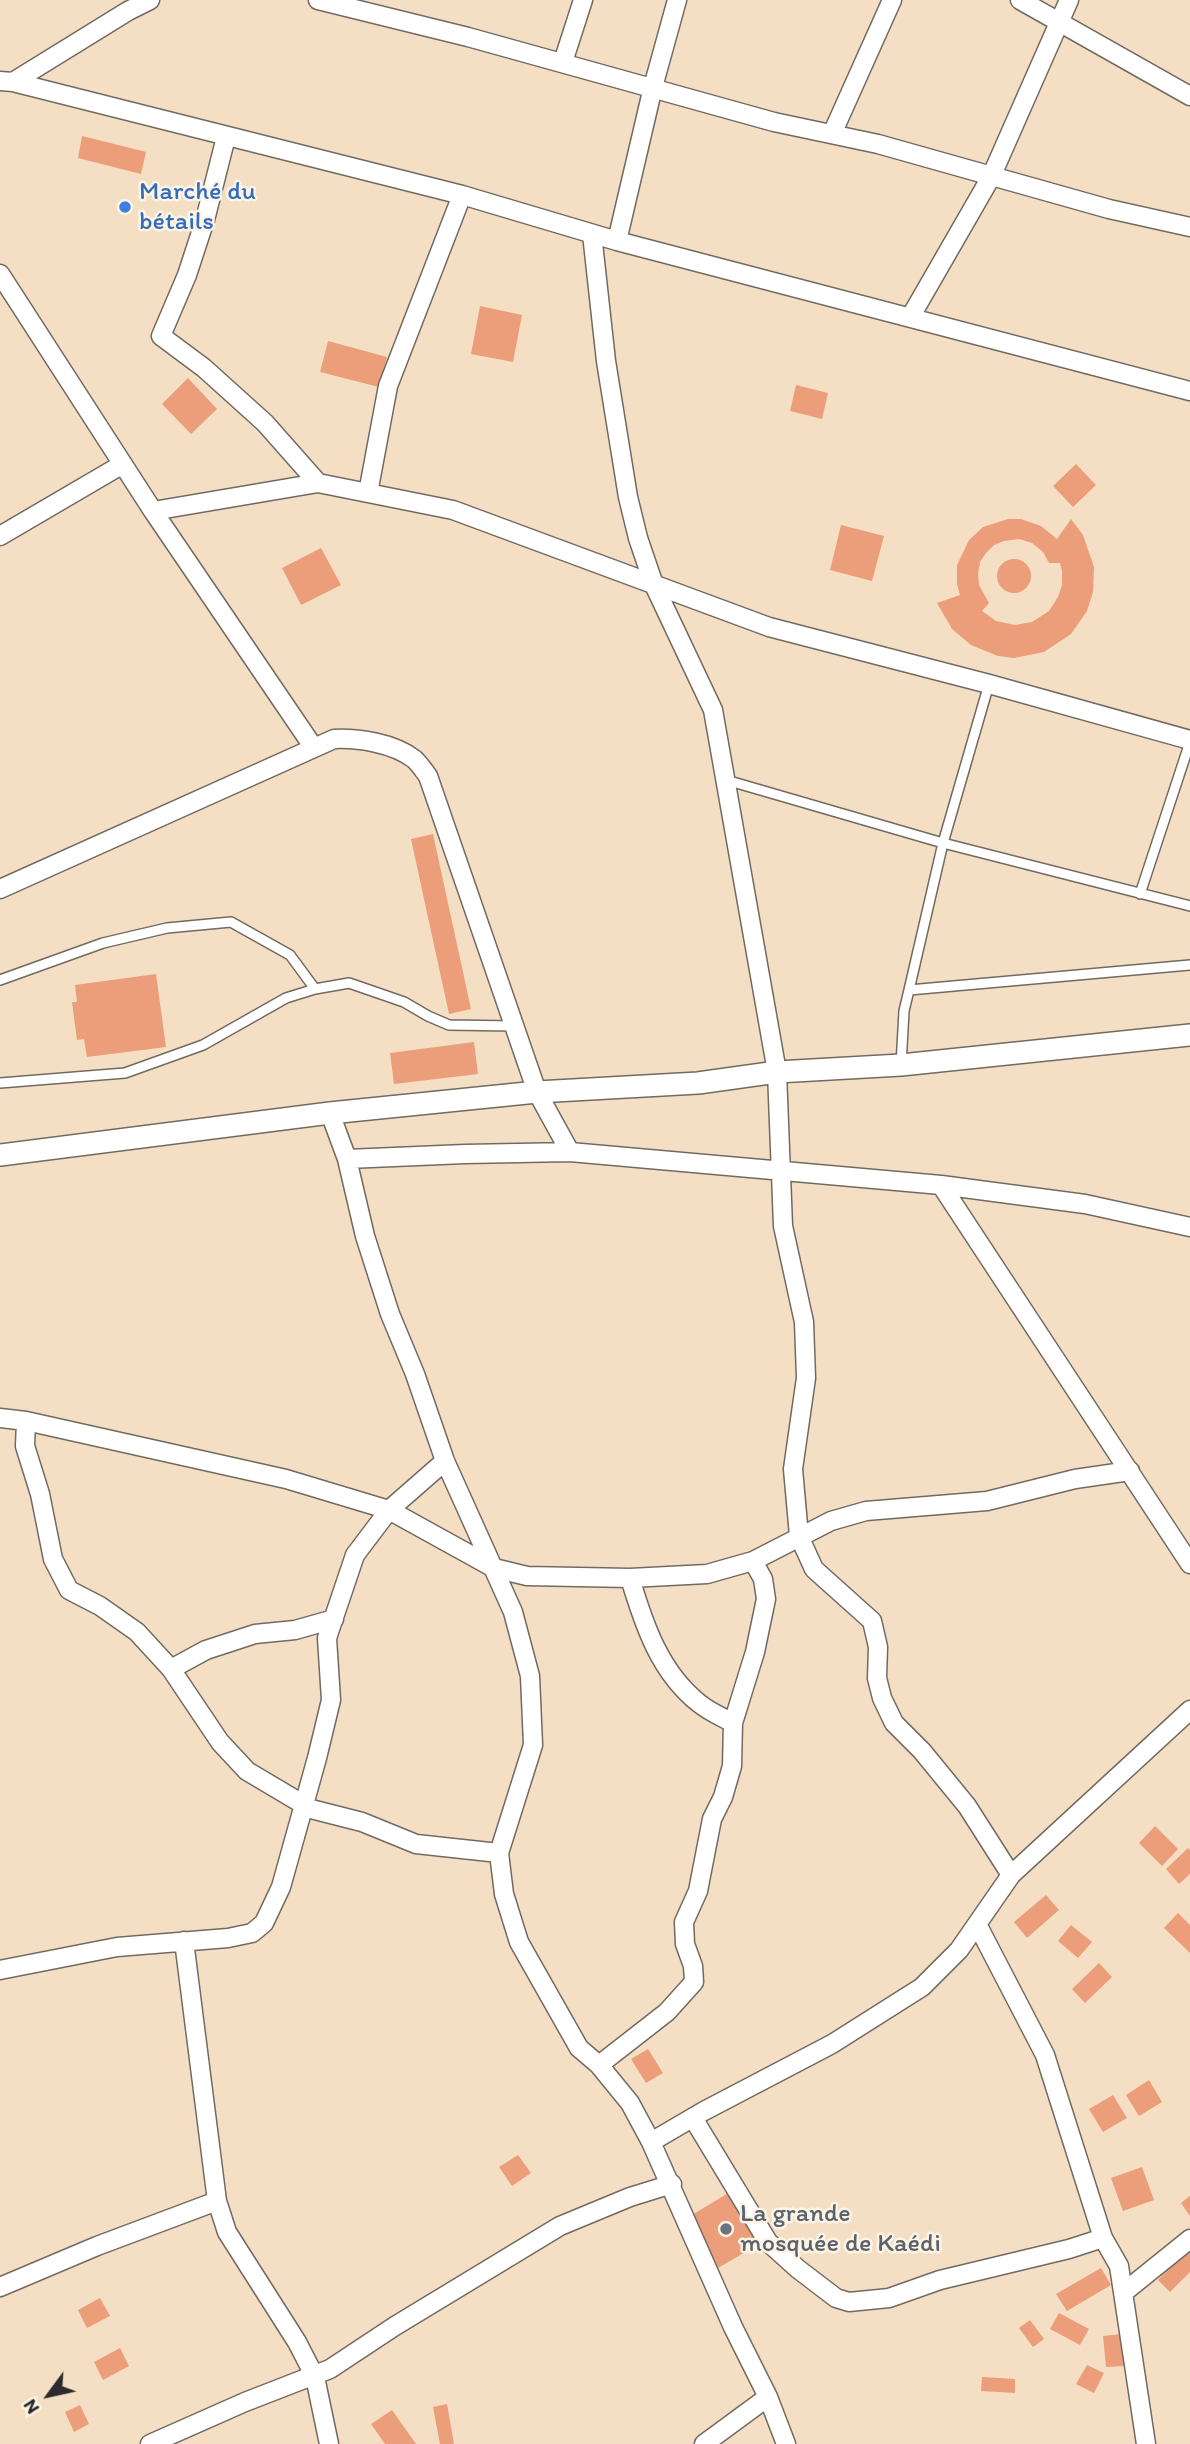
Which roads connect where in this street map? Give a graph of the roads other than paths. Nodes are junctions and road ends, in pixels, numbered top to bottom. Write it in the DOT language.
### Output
graph roads {
  1 [pos="150,0"];
  2 [pos="318,0"];
  3 [pos="583,0"];
  4 [pos="677,0"];
  5 [pos="892,0"];
  6 [pos="1020,0"];
  7 [pos="1069,0"];
  8 [pos="1059,21"];
  9 [pos="563,62"];
  10 [pos="6,81"];
  11 [pos="653,87"];
  12 [pos="1190,96"];
  13 [pos="832,134"];
  14 [pos="226,137"];
  15 [pos="991,177"];
  16 [pos="462,195"];
  17 [pos="1190,227"];
  18 [pos="592,234"];
  19 [pos="617,241"];
  20 [pos="0,274"];
  21 [pos="911,316"];
  22 [pos="1190,391"];
  23 [pos="123,464"];
  24 [pos="318,483"];
  25 [pos="368,493"];
  26 [pos="153,511"];
  27 [pos="0,536"];
  28 [pos="654,585"];
  29 [pos="989,684"];
  30 [pos="1190,741"];
  31 [pos="314,748"];
  32 [pos="725,780"];
  33 [pos="943,843"];
  34 [pos="0,889"];
  35 [pos="1140,894"];
  36 [pos="1190,906"];
  37 [pos="1190,965"];
  38 [pos="0,980"];
  39 [pos="315,989"];
  40 [pos="909,989"];
  41 [pos="514,1026"];
  42 [pos="1190,1035"];
  43 [pos="901,1065"];
  44 [pos="777,1072"];
  45 [pos="0,1083"];
  46 [pos="537,1092"];
  47 [pos="330,1113"];
  48 [pos="570,1152"];
  49 [pos="0,1155"];
  50 [pos="347,1159"];
  51 [pos="780,1170"];
  52 [pos="941,1185"];
  53 [pos="1190,1227"];
  54 [pos="0,1418"];
  55 [pos="26,1421"];
  56 [pos="445,1461"];
  57 [pos="1130,1471"];
  58 [pos="389,1510"];
  59 [pos="799,1536"];
  60 [pos="753,1561"];
  61 [pos="1190,1564"];
  62 [pos="494,1568"];
  63 [pos="630,1578"];
  64 [pos="334,1619"];
  65 [pos="171,1669"];
  66 [pos="1190,1710"];
  67 [pos="733,1723"];
  68 [pos="303,1805"];
  69 [pos="499,1853"];
  70 [pos="1011,1875"];
  71 [pos="977,1924"];
  72 [pos="184,1941"];
  73 [pos="0,1970"];
  74 [pos="599,2064"];
  75 [pos="693,2118"];
  76 [pos="652,2142"];
  77 [pos="672,2184"];
  78 [pos="217,2201"];
  79 [pos="1104,2238"];
  80 [pos="1190,2239"];
  81 [pos="0,2287"];
  82 [pos="1123,2292"];
  83 [pos="315,2377"];
  84 [pos="768,2397"];
  85 [pos="710,2442"];
  86 [pos="150,2444"];
  87 [pos="329,2444"];
  88 [pos="786,2444"];
  89 [pos="1146,2444"];
  1 -- 10 [label="street"];
  2 -- 9 [label="street"];
  3 -- 9 [label="street"];
  4 -- 11 [label="street"];
  5 -- 13 [label="street"];
  6 -- 8 [label="street"];
  7 -- 8 [label="street"];
  8 -- 12 [label="street"];
  8 -- 15 [label="street"];
  9 -- 11 [label="street"];
  10 -- 14 [label="street"];
  11 -- 13 [label="street"];
  11 -- 19 [label="street"];
  13 -- 15 [label="street"];
  14 -- 16 [label="street"];
  14 -- 24 [label="street"];
  15 -- 17 [label="street"];
  15 -- 21 [label="street"];
  16 -- 18 [label="street"];
  16 -- 25 [label="street"];
  18 -- 19 [label="street"];
  18 -- 28 [label="street"];
  19 -- 21 [label="street"];
  20 -- 23 [label="street"];
  21 -- 22 [label="street"];
  23 -- 26 [label="street"];
  23 -- 27 [label="street"];
  24 -- 25 [label="street"];
  24 -- 26 [label="street"];
  25 -- 28 [label="street"];
  26 -- 31 [label="street"];
  28 -- 29 [label="street"];
  28 -- 32 [label="street"];
  29 -- 30 [label="street"];
  29 -- 33 [label="lane"];
  30 -- 35 [label="lane"];
  31 -- 34 [label="street"];
  31 -- 41 [label="street"];
  32 -- 33 [label="lane"];
  32 -- 44 [label="street"];
  33 -- 35 [label="lane"];
  33 -- 40 [label="lane"];
  35 -- 36 [label="lane"];
  37 -- 40 [label="lane"];
  38 -- 39 [label="lane"];
  39 -- 41 [label="lane"];
  39 -- 45 [label="lane"];
  40 -- 43 [label="lane"];
  41 -- 46 [label="street"];
  42 -- 43 [label="street"];
  43 -- 44 [label="street"];
  44 -- 46 [label="street"];
  44 -- 51 [label="street"];
  46 -- 47 [label="street"];
  46 -- 48 [label="street"];
  47 -- 49 [label="street"];
  47 -- 50 [label="street"];
  48 -- 50 [label="street"];
  48 -- 51 [label="street"];
  50 -- 56 [label="street"];
  51 -- 52 [label="street"];
  51 -- 59 [label="street"];
  52 -- 53 [label="street"];
  52 -- 57 [label="street"];
  54 -- 55 [label="street"];
  55 -- 58 [label="street"];
  55 -- 65 [label="street"];
  56 -- 58 [label="street"];
  56 -- 62 [label="street"];
  57 -- 59 [label="street"];
  57 -- 61 [label="street"];
  58 -- 62 [label="street"];
  58 -- 64 [label="street"];
  59 -- 60 [label="street"];
  59 -- 70 [label="street"];
  60 -- 63 [label="street"];
  60 -- 67 [label="street"];
  62 -- 63 [label="street"];
  62 -- 69 [label="street"];
  63 -- 67 [label="street"];
  64 -- 65 [label="street"];
  64 -- 68 [label="street"];
  65 -- 68 [label="street"];
  66 -- 70 [label="street"];
  67 -- 74 [label="street"];
  68 -- 69 [label="street"];
  68 -- 72 [label="street"];
  69 -- 74 [label="street"];
  70 -- 71 [label="street"];
  71 -- 75 [label="street"];
  71 -- 79 [label="street"];
  72 -- 73 [label="street"];
  72 -- 78 [label="street"];
  74 -- 76 [label="street"];
  75 -- 76 [label="street"];
  75 -- 79 [label="street"];
  76 -- 77 [label="street"];
  77 -- 83 [label="street"];
  77 -- 84 [label="street"];
  78 -- 81 [label="street"];
  78 -- 83 [label="street"];
  79 -- 82 [label="street"];
  80 -- 82 [label="street"];
  82 -- 89 [label="street"];
  83 -- 86 [label="street"];
  83 -- 87 [label="street"];
  84 -- 85 [label="street"];
  84 -- 88 [label="street"];
}
